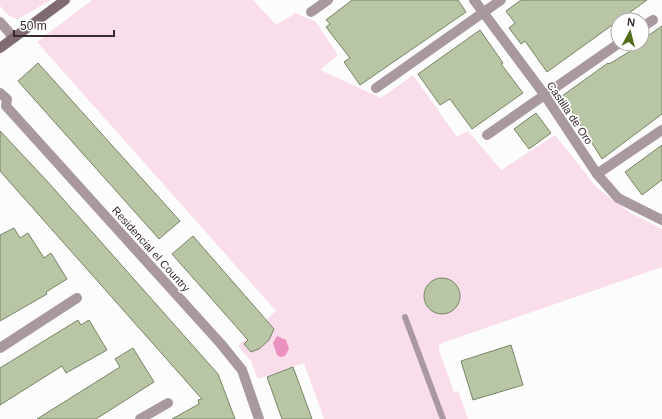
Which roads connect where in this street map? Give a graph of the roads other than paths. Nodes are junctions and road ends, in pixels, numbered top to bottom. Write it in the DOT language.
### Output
graph roads {
  1 [pos="65,0"];
  2 [pos="328,0"];
  3 [pos="474,0"];
  4 [pos="501,0"];
  5 [pos="311,12"];
  6 [pos="483,12"];
  7 [pos="653,20"];
  8 [pos="0,22"];
  9 [pos="650,22"];
  10 [pos="14,38"];
  11 [pos="0,48"];
  12 [pos="610,49"];
  13 [pos="376,88"];
  14 [pos="0,93"];
  15 [pos="544,94"];
  16 [pos="3,106"];
  17 [pos="662,130"];
  18 [pos="487,135"];
  19 [pos="598,174"];
  20 [pos="662,220"];
  21 [pos="77,298"];
  22 [pos="405,317"];
  23 [pos="0,348"];
  24 [pos="168,403"];
  25 [pos="140,419"];
  26 [pos="259,419"];
  27 [pos="443,419"];
  1 -- 10 [label="street"];
  2 -- 5 [label="street"];
  3 -- 6 [label="street, Castilla de Oro"];
  4 -- 6 [label="street"];
  6 -- 13 [label="street"];
  6 -- 15 [label="street, Castilla de Oro"];
  7 -- 9 [label="street"];
  8 -- 10 [label="street"];
  10 -- 11 [label="street"];
  12 -- 15 [label="street"];
  14 -- 16 [label="street, Residencial el Country"];
  15 -- 18 [label="street"];
  15 -- 19 [label="street, Castilla de Oro"];
  16 -- 26 [label="street, Residencial el Country"];
  17 -- 19 [label="street"];
  19 -- 20 [label="street, Castilla de Oro"];
  21 -- 23 [label="street"];
  22 -- 27 [label="lane"];
  24 -- 25 [label="street"];
}
